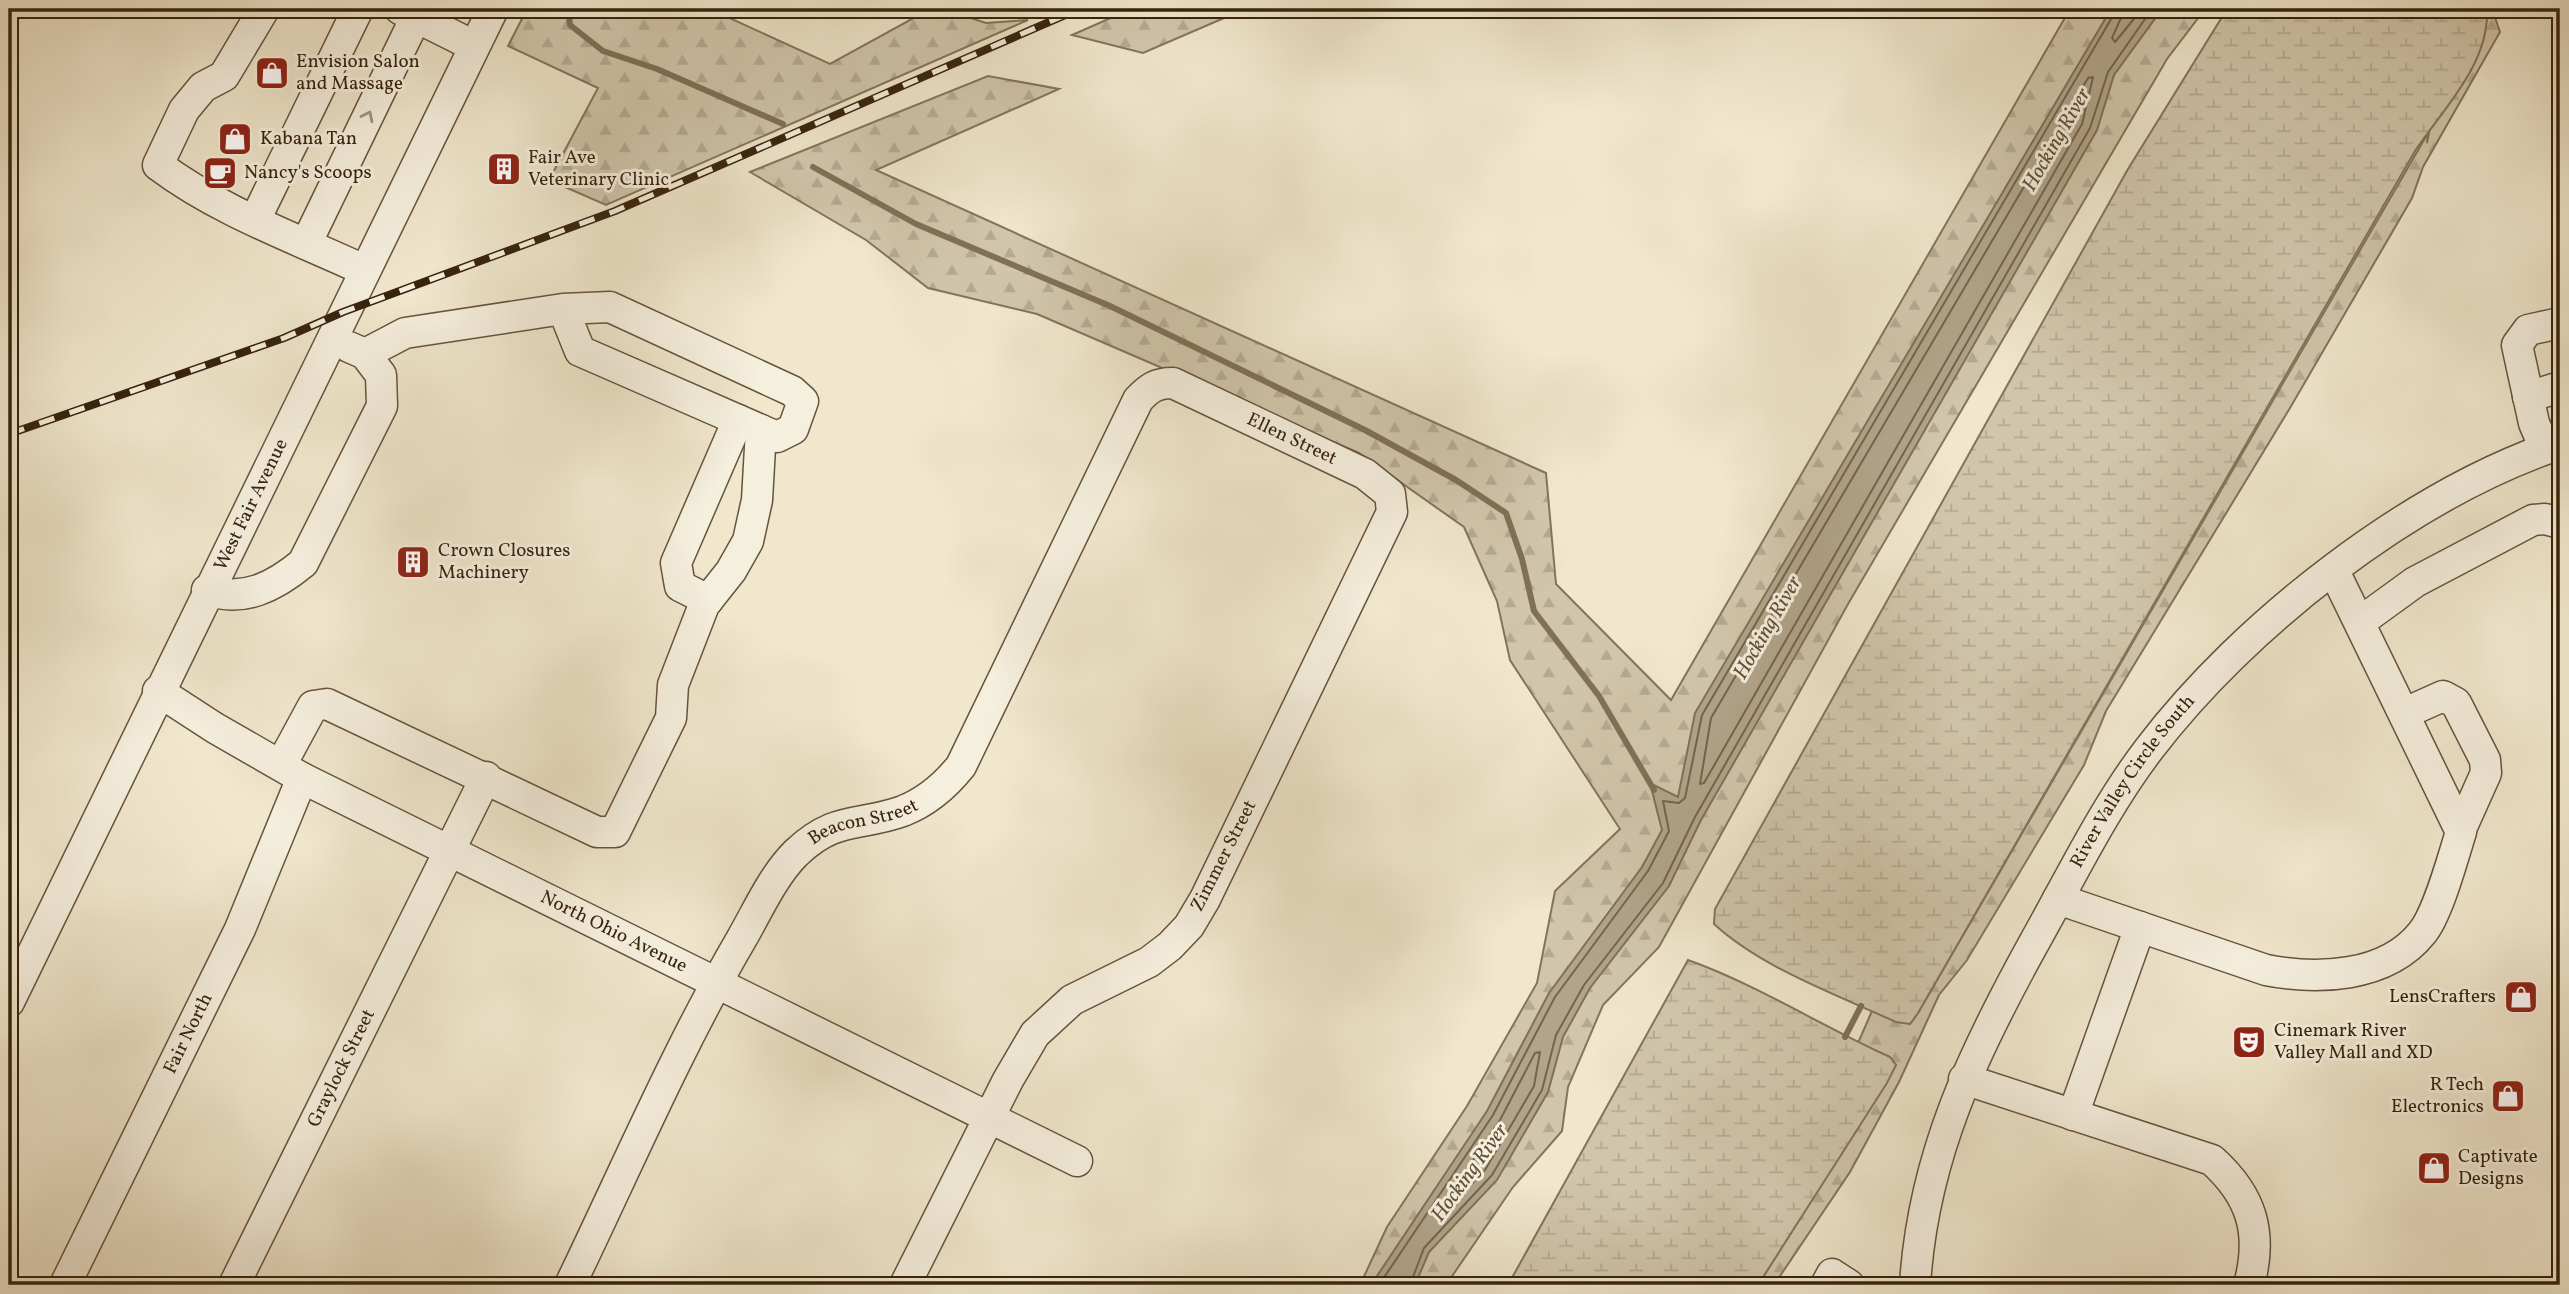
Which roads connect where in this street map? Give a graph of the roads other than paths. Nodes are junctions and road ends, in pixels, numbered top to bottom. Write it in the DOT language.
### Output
graph roads {
  1 [pos="264,9"];
  2 [pos="358,9"];
  3 [pos="492,9"];
  4 [pos="408,13"];
  5 [pos="474,46"];
  6 [pos="255,220"];
  7 [pos="306,244"];
  8 [pos="364,270"];
  9 [pos="562,309"];
  10 [pos="2560,323"];
  11 [pos="330,340"];
  12 [pos="365,354"];
  13 [pos="1173,383"];
  14 [pos="2560,387"];
  15 [pos="2528,397"];
  16 [pos="750,425"];
  17 [pos="2553,447"];
  18 [pos="1392,512"];
  19 [pos="2560,523"];
  20 [pos="2334,571"];
  21 [pos="207,590"];
  22 [pos="708,600"];
  23 [pos="2360,622"];
  24 [pos="158,691"];
  25 [pos="2405,713"];
  26 [pos="291,771"];
  27 [pos="486,777"];
  28 [pos="2460,831"];
  29 [pos="450,851"];
  30 [pos="2058,899"];
  31 [pos="2140,927"];
  32 [pos="19,956"];
  33 [pos="716,983"];
  34 [pos="9,1002"];
  35 [pos="1964,1079"];
  36 [pos="2073,1115"];
  37 [pos="988,1119"];
  38 [pos="1077,1161"];
  39 [pos="65,1285"];
  40 [pos="234,1285"];
  41 [pos="570,1285"];
  42 [pos="905,1285"];
  43 [pos="1825,1285"];
  44 [pos="1849,1285"];
  45 [pos="1915,1285"];
  46 [pos="2249,1285"];
  1 -- 6 [label="street"];
  2 -- 6 [label="street"];
  3 -- 5 [label="street, West Fair Avenue"];
  4 -- 5 [label="street"];
  7 -- 4 [label="street, one-way"];
  5 -- 8 [label="street, West Fair Avenue"];
  6 -- 7 [label="street"];
  7 -- 8 [label="street"];
  8 -- 11 [label="street, West Fair Avenue"];
  9 -- 12 [label="street"];
  9 -- 16 [label="street"];
  9 -- 16 [label="street"];
  10 -- 15 [label="street"];
  11 -- 12 [label="street"];
  11 -- 21 [label="street, West Fair Avenue"];
  12 -- 21 [label="street"];
  13 -- 18 [label="street, Ellen Street"];
  13 -- 33 [label="street, Beacon Street"];
  14 -- 15 [label="street"];
  15 -- 17 [label="street"];
  16 -- 22 [label="street"];
  16 -- 22 [label="street"];
  17 -- 20 [label="street, River Valley Circle South"];
  18 -- 37 [label="street, Zimmer Street"];
  19 -- 23 [label="street"];
  20 -- 23 [label="street"];
  20 -- 30 [label="street, River Valley Circle South"];
  21 -- 24 [label="street, West Fair Avenue"];
  22 -- 27 [label="street"];
  23 -- 25 [label="street"];
  24 -- 26 [label="street, North Ohio Avenue"];
  24 -- 32 [label="street, West Fair Avenue"];
  25 -- 28 [label="street"];
  25 -- 28 [label="street"];
  26 -- 27 [label="street, Fair North"];
  26 -- 29 [label="street, North Ohio Avenue"];
  26 -- 39 [label="street, Fair North"];
  27 -- 29 [label="street, Graylock Street"];
  28 -- 31 [label="street"];
  29 -- 33 [label="street, North Ohio Avenue"];
  29 -- 40 [label="street, Graylock Street"];
  30 -- 31 [label="street"];
  30 -- 35 [label="street, River Valley Circle South"];
  31 -- 36 [label="street"];
  32 -- 34 [label="street, West Fair Avenue"];
  33 -- 37 [label="street, North Ohio Avenue"];
  33 -- 41 [label="street, Beacon Street"];
  35 -- 36 [label="street"];
  35 -- 45 [label="street, River Valley Circle South"];
  36 -- 46 [label="street"];
  37 -- 38 [label="street, North Ohio Avenue"];
  37 -- 42 [label="street, Zimmer Street"];
  43 -- 44 [label="street"];
}
